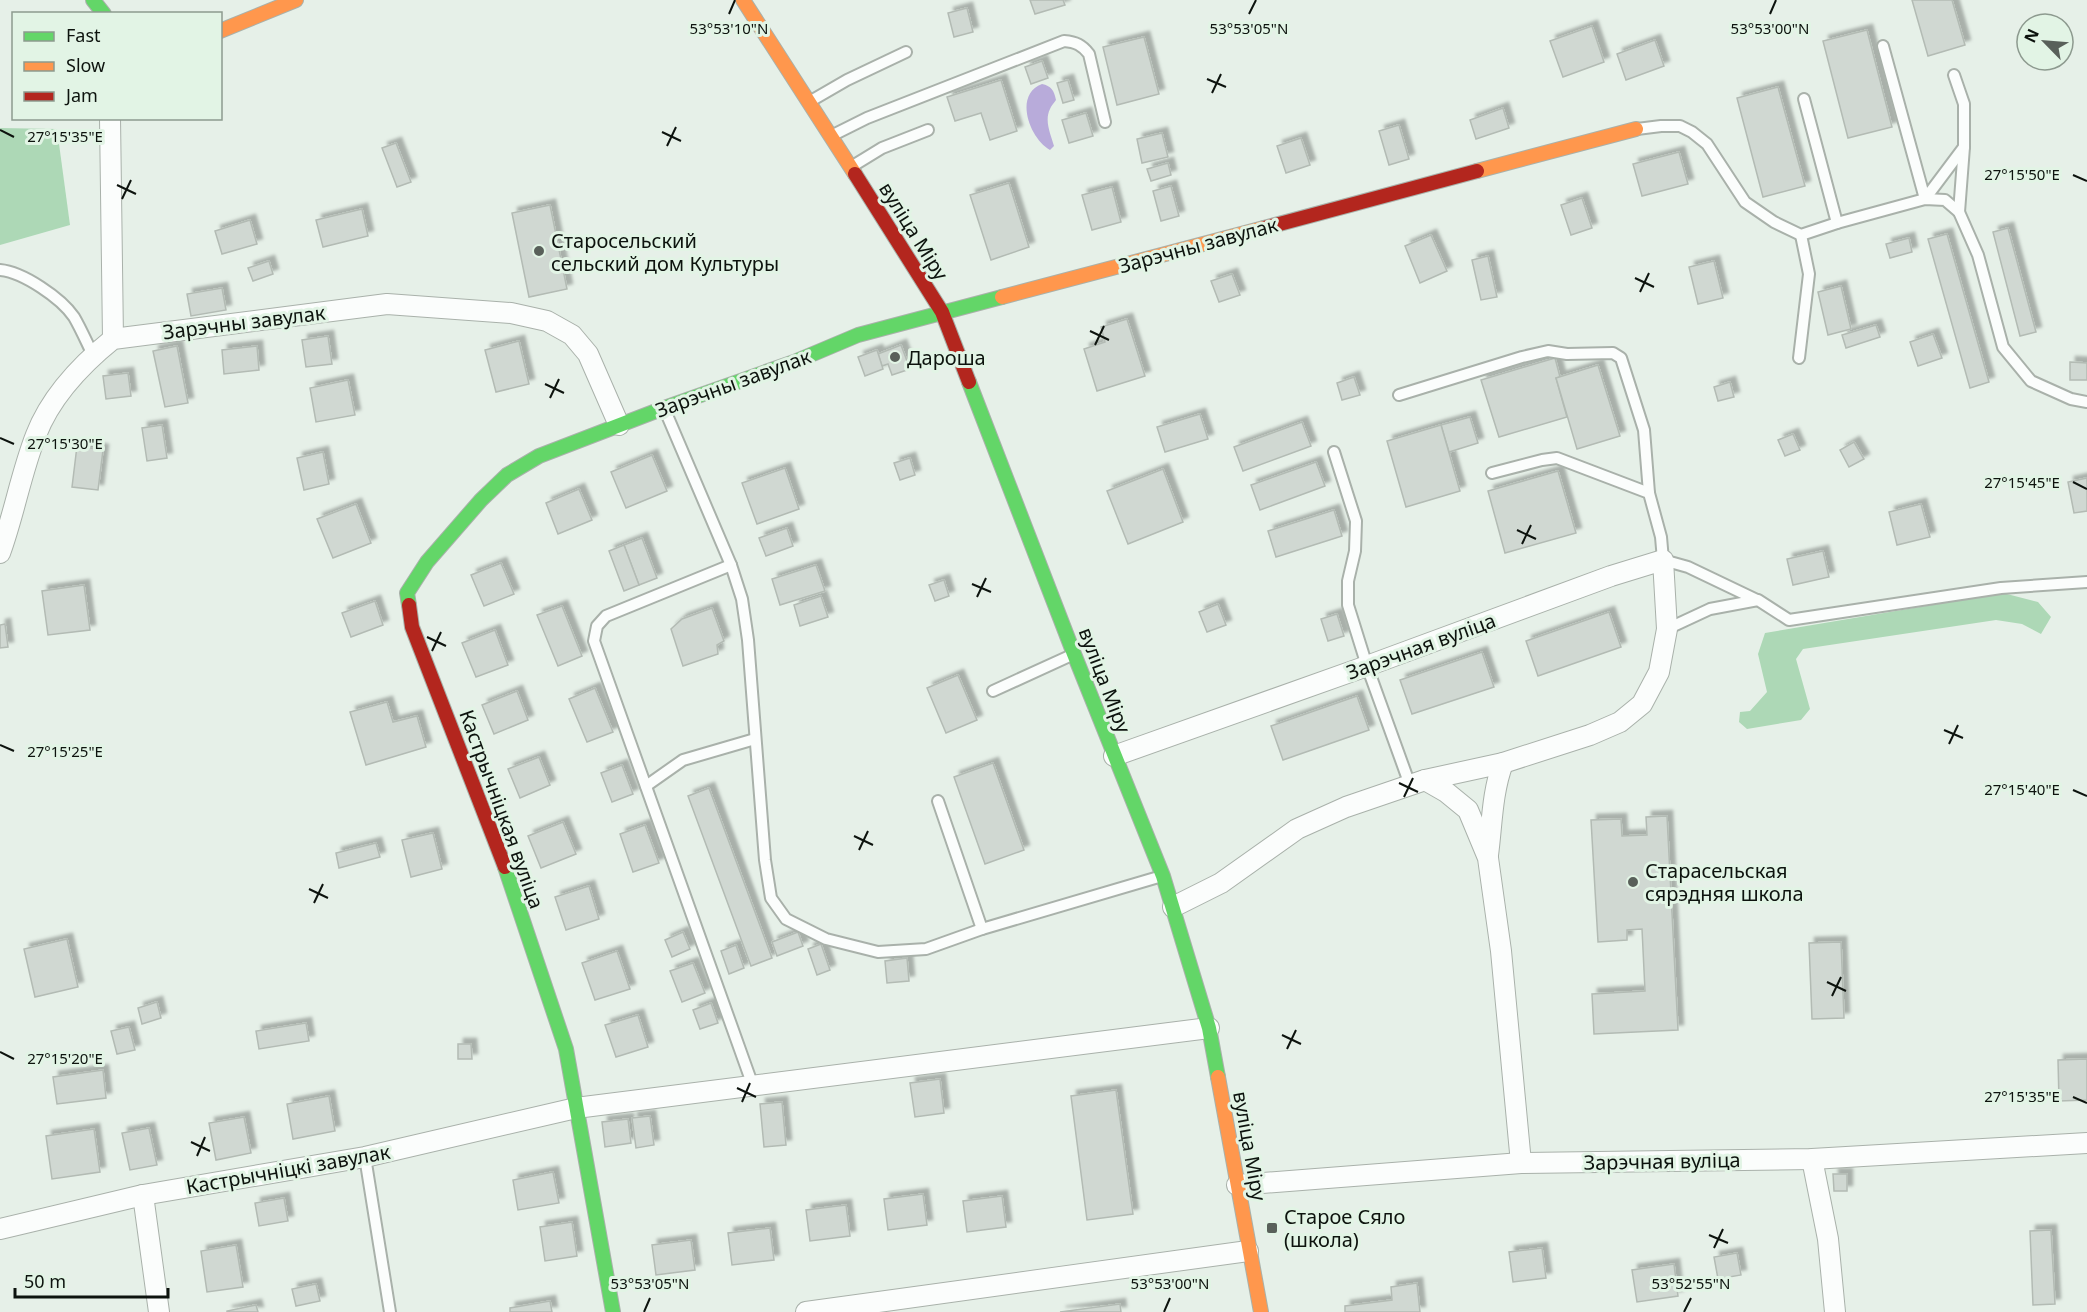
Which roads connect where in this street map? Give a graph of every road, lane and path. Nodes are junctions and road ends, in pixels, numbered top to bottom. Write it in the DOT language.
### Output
graph roads {
  1 [pos="93,0"];
  2 [pos="296,0"];
  3 [pos="743,0"];
  4 [pos="102,12"];
  5 [pos="222,30"];
  6 [pos="1883,46"];
  7 [pos="906,52"];
  8 [pos="1954,75"];
  9 [pos="1804,99"];
  10 [pos="808,102"];
  11 [pos="110,120"];
  12 [pos="1105,122"];
  13 [pos="1636,129"];
  14 [pos="928,130"];
  15 [pos="831,136"];
  16 [pos="1964,147"];
  17 [pos="851,168"];
  18 [pos="1925,199"];
  19 [pos="1959,212"];
  20 [pos="1837,223"];
  21 [pos="1801,235"];
  22 [pos="0,270"];
  23 [pos="942,312"];
  24 [pos="113,339"];
  25 [pos="93,355"];
  26 [pos="1799,358"];
  27 [pos="1399,395"];
  28 [pos="2087,402"];
  29 [pos="664,408"];
  30 [pos="619,425"];
  31 [pos="1334,452"];
  32 [pos="1492,473"];
  33 [pos="1649,493"];
  34 [pos="0,554"];
  35 [pos="1663,560"];
  36 [pos="731,565"];
  37 [pos="2087,582"];
  38 [pos="1758,600"];
  39 [pos="1667,629"];
  40 [pos="1074,654"];
  41 [pos="1367,666"];
  42 [pos="993,691"];
  43 [pos="755,739"];
  44 [pos="1114,756"];
  45 [pos="1503,763"];
  46 [pos="1417,782"];
  47 [pos="646,786"];
  48 [pos="938,801"];
  49 [pos="1488,858"];
  50 [pos="1163,876"];
  51 [pos="1173,907"];
  52 [pos="982,929"];
  53 [pos="1209,1028"];
  54 [pos="753,1086"];
  55 [pos="576,1108"];
  56 [pos="2087,1143"];
  57 [pos="365,1157"];
  58 [pos="1812,1159"];
  59 [pos="1521,1163"];
  60 [pos="1238,1185"];
  61 [pos="143,1195"];
  62 [pos="0,1229"];
  63 [pos="1248,1251"];
  64 [pos="159,1312"];
  65 [pos="390,1312"];
  66 [pos="613,1312"];
  67 [pos="806,1312"];
  68 [pos="1261,1312"];
  69 [pos="1835,1312"];
  1 -- 4 [label="street"];
  2 -- 5 [label="street"];
  3 -- 10 [label="street, вуліца Міру"];
  6 -- 18 [label="lane"];
  7 -- 10 [label="lane"];
  8 -- 16 [label="lane"];
  9 -- 20 [label="lane"];
  10 -- 15 [label="street, вуліца Міру"];
  11 -- 24 [label="street"];
  12 -- 15 [label="lane"];
  13 -- 21 [label="lane"];
  13 -- 23 [label="street, Зарэчны завулак"];
  14 -- 17 [label="lane"];
  15 -- 17 [label="street, вуліца Міру"];
  16 -- 18 [label="lane"];
  16 -- 19 [label="lane"];
  17 -- 23 [label="street, вуліца Міру"];
  18 -- 19 [label="lane"];
  18 -- 20 [label="lane"];
  19 -- 28 [label="lane"];
  20 -- 21 [label="lane"];
  21 -- 26 [label="lane"];
  22 -- 25 [label="lane"];
  23 -- 29 [label="street, Зарэчны завулак"];
  23 -- 40 [label="street, вуліца Міру"];
  24 -- 25 [label="street"];
  24 -- 30 [label="street, Зарэчны завулак"];
  25 -- 34 [label="street"];
  27 -- 33 [label="lane"];
  29 -- 30 [label="street, Зарэчны завулак"];
  29 -- 36 [label="lane"];
  30 -- 55 [label="street, Кастрычніцкая вуліца"];
  31 -- 41 [label="lane"];
  32 -- 33 [label="lane"];
  33 -- 35 [label="lane"];
  35 -- 38 [label="lane"];
  35 -- 39 [label="street"];
  35 -- 41 [label="street, Зарэчная вуліца"];
  36 -- 43 [label="lane"];
  36 -- 47 [label="lane"];
  37 -- 38 [label="lane"];
  38 -- 39 [label="lane"];
  39 -- 45 [label="street"];
  40 -- 42 [label="lane"];
  40 -- 44 [label="street, вуліца Міру"];
  41 -- 44 [label="street, Зарэчная вуліца"];
  41 -- 46 [label="lane"];
  43 -- 47 [label="lane"];
  43 -- 52 [label="lane"];
  44 -- 50 [label="street, вуліца Міру"];
  45 -- 46 [label="street"];
  45 -- 49 [label="street"];
  46 -- 49 [label="street"];
  46 -- 51 [label="street"];
  47 -- 54 [label="lane"];
  48 -- 52 [label="lane"];
  49 -- 59 [label="street"];
  50 -- 51 [label="street, вуліца Міру"];
  50 -- 52 [label="lane"];
  51 -- 53 [label="street, вуліца Міру"];
  53 -- 54 [label="street, Кастрычніцкі завулак"];
  53 -- 60 [label="street, вуліца Міру"];
  54 -- 55 [label="street, Кастрычніцкі завулак"];
  55 -- 57 [label="street, Кастрычніцкі завулак"];
  55 -- 66 [label="street, Кастрычніцкая вуліца"];
  56 -- 58 [label="street, Зарэчная вуліца"];
  57 -- 61 [label="street, Кастрычніцкі завулак"];
  57 -- 65 [label="lane"];
  58 -- 59 [label="street, Зарэчная вуліца"];
  58 -- 69 [label="street"];
  59 -- 60 [label="street, Зарэчная вуліца"];
  60 -- 63 [label="street, вуліца Міру"];
  61 -- 62 [label="street, Кастрычніцкі завулак"];
  61 -- 64 [label="street"];
  63 -- 67 [label="street"];
  63 -- 68 [label="street, вуліца Міру"];
}
